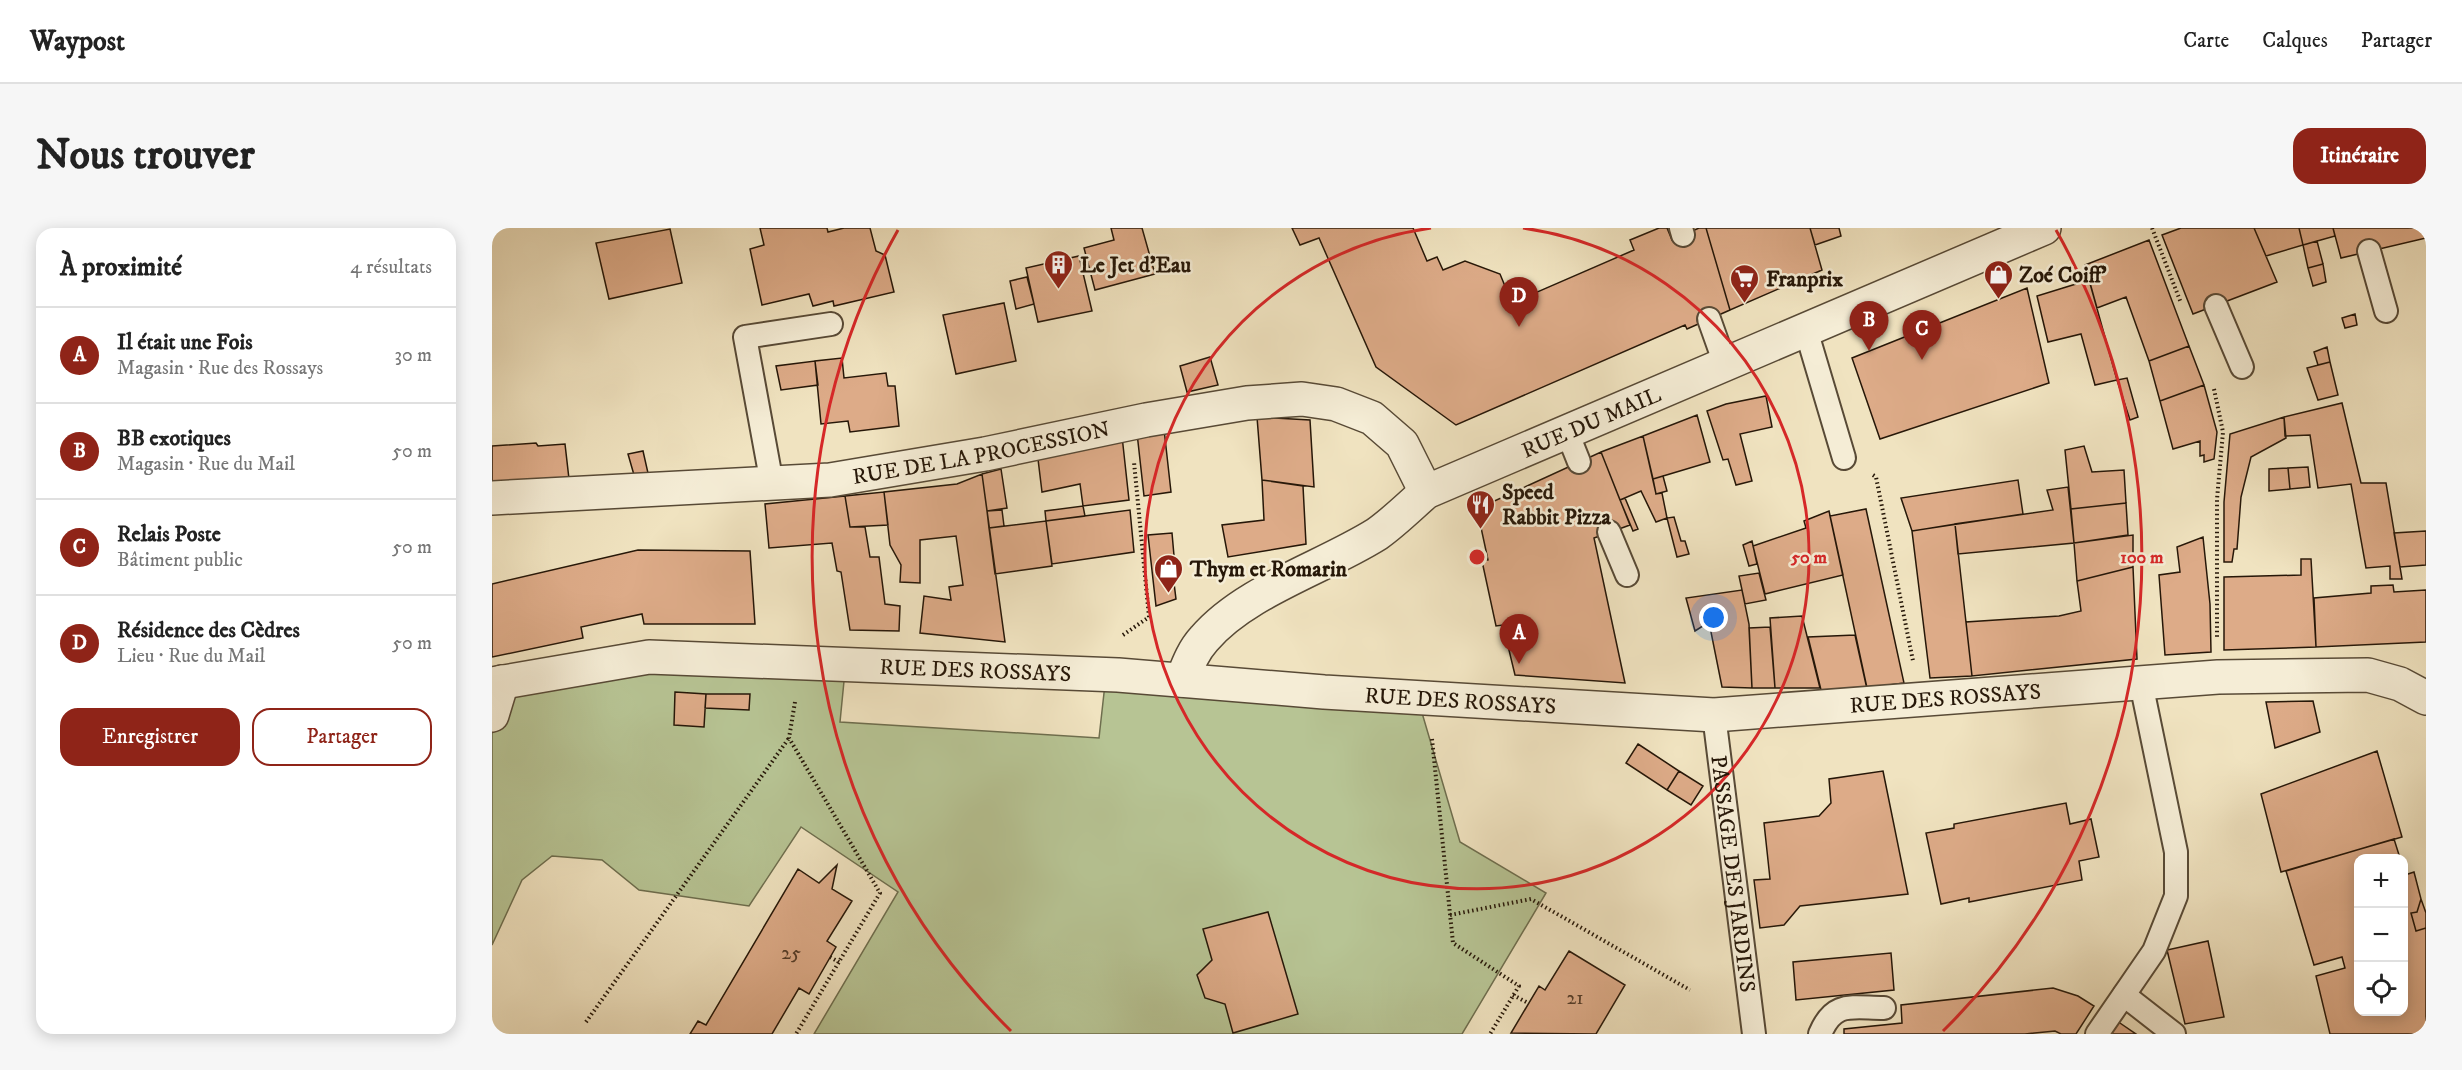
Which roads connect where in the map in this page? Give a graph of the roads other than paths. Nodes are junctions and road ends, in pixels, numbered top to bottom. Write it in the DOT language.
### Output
graph roads {
  1 [pos="2044,228"];
  2 [pos="2369,251"];
  3 [pos="2216,306"];
  4 [pos="2386,311"];
  5 [pos="1709,319"];
  6 [pos="831,324"];
  7 [pos="1806,330"];
  8 [pos="1725,364"];
  9 [pos="2242,367"];
  10 [pos="1567,432"];
  11 [pos="1844,458"];
  12 [pos="1579,462"];
  13 [pos="772,484"];
  14 [pos="1426,492"];
  15 [pos="492,498"];
  16 [pos="1609,532"];
  17 [pos="1627,575"];
  18 [pos="1182,680"];
  19 [pos="497,683"];
  20 [pos="2141,683"];
  21 [pos="2426,698"];
  22 [pos="492,715"];
  23 [pos="1714,715"];
  24 [pos="2124,995"];
  25 [pos="1884,1008"];
  26 [pos="1754,1034"];
  27 [pos="1820,1034"];
  28 [pos="2097,1034"];
  29 [pos="2174,1034"];
  1 -- 7 [label="street, RUE DU MAIL"];
  2 -- 4 [label="lane"];
  3 -- 9 [label="lane"];
  5 -- 8 [label="lane"];
  6 -- 13 [label="lane"];
  7 -- 8 [label="street, RUE DU MAIL"];
  7 -- 11 [label="lane"];
  8 -- 10 [label="street, RUE DU MAIL"];
  10 -- 12 [label="lane"];
  10 -- 14 [label="street, RUE DU MAIL"];
  13 -- 14 [label="street, RUE DE LA PROCESSION"];
  13 -- 15 [label="street, RUE DE LA PROCESSION"];
  14 -- 18 [label="street, RUE DU MAIL"];
  16 -- 17 [label="lane"];
  18 -- 19 [label="street, RUE DES ROSSAYS"];
  18 -- 23 [label="street, RUE DES ROSSAYS"];
  19 -- 22 [label="street"];
  20 -- 21 [label="street, RUE DES ROSSAYS"];
  20 -- 23 [label="street, RUE DES ROSSAYS"];
  20 -- 24 [label="lane"];
  23 -- 26 [label="lane, PASSAGE DES JARDINS"];
  24 -- 28 [label="lane"];
  24 -- 29 [label="lane"];
  25 -- 27 [label="lane"];
}
